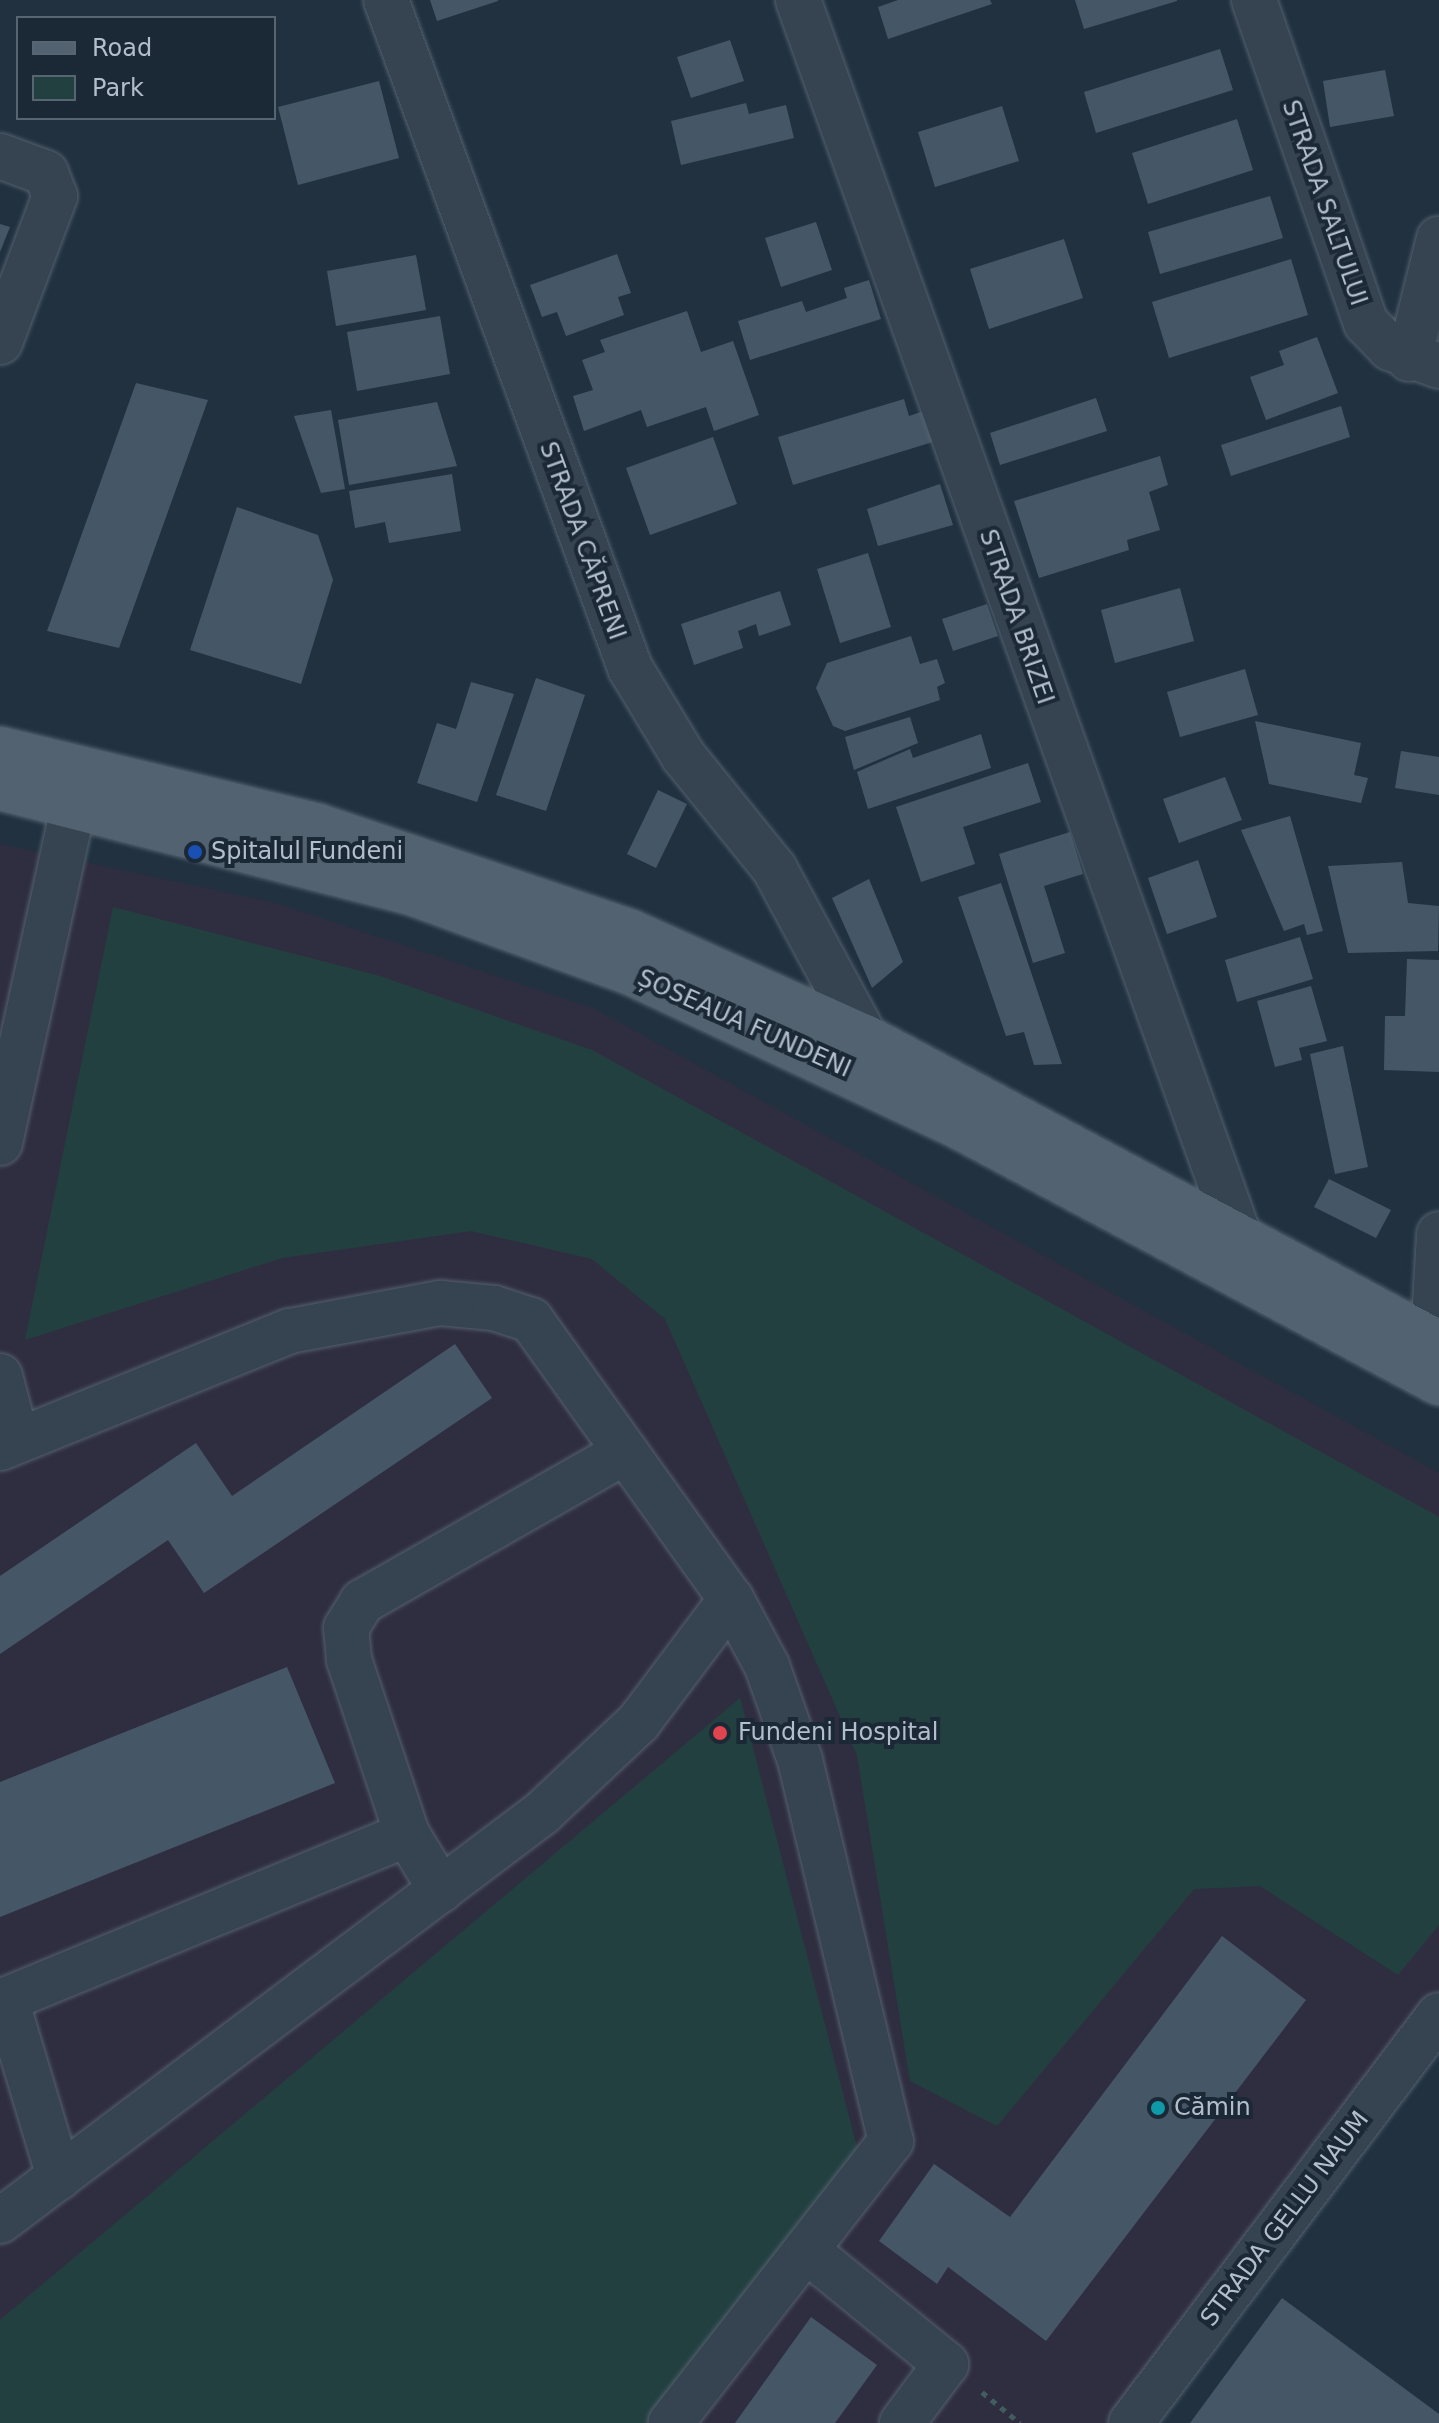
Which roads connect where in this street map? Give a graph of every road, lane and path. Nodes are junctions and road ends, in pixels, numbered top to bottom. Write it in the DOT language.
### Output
graph roads {
  1 [pos="386,0"];
  2 [pos="798,0"];
  3 [pos="1254,0"];
  4 [pos="0,156"];
  5 [pos="1439,239"];
  6 [pos="0,342"];
  7 [pos="1424,363"];
  8 [pos="0,749"];
  9 [pos="0,788"];
  10 [pos="74,805"];
  11 [pos="865,1037"];
  12 [pos="0,1143"];
  13 [pos="1238,1233"];
  14 [pos="1439,1234"];
  15 [pos="1436,1341"];
  16 [pos="0,1376"];
  17 [pos="1439,1383"];
  18 [pos="9,1445"];
  19 [pos="625,1452"];
  20 [pos="731,1599"];
  21 [pos="407,1834"];
  22 [pos="441,1890"];
  23 [pos="3,2001"];
  24 [pos="1439,2015"];
  25 [pos="59,2177"];
  26 [pos="0,2221"];
  27 [pos="806,2250"];
  28 [pos="671,2423"];
  29 [pos="902,2423"];
  30 [pos="1131,2423"];
  1 -- 11 [label="street, STRADA CĂPRENI"];
  2 -- 13 [label="street, STRADA BRIZEI"];
  3 -- 7 [label="street, STRADA SALTULUI"];
  4 -- 6 [label="street"];
  5 -- 7 [label="street"];
  8 -- 11 [label="main road, ȘOSEAUA FUNDENI"];
  9 -- 10 [label="main road, ȘOSEAUA FUNDENI"];
  10 -- 12 [label="street"];
  10 -- 17 [label="main road, ȘOSEAUA FUNDENI"];
  11 -- 13 [label="main road, ȘOSEAUA FUNDENI"];
  13 -- 15 [label="main road, ȘOSEAUA FUNDENI"];
  14 -- 15 [label="street"];
  16 -- 18 [label="street"];
  18 -- 19 [label="street"];
  19 -- 20 [label="street"];
  19 -- 21 [label="street"];
  20 -- 22 [label="street"];
  20 -- 27 [label="street"];
  21 -- 22 [label="street"];
  21 -- 23 [label="street"];
  22 -- 25 [label="street"];
  23 -- 25 [label="street"];
  24 -- 30 [label="street, STRADA GELLU NAUM"];
  25 -- 26 [label="street"];
  27 -- 28 [label="street"];
  27 -- 29 [label="street"];
}
